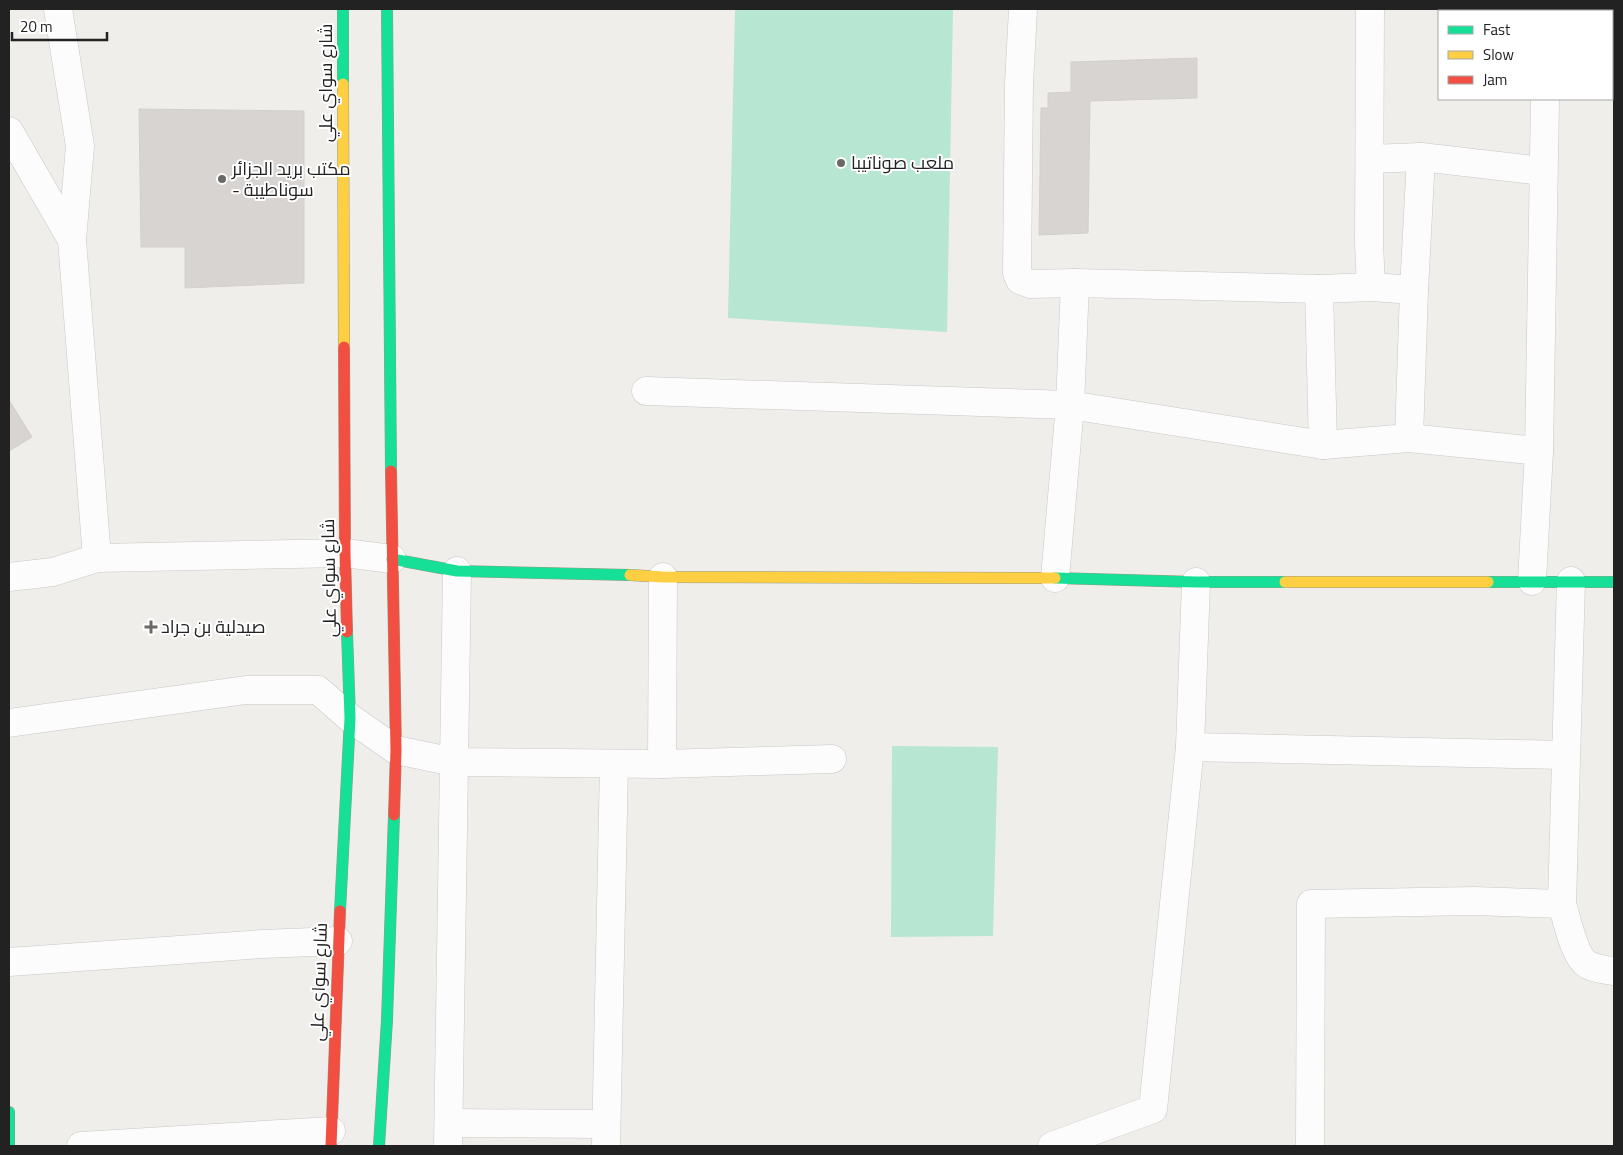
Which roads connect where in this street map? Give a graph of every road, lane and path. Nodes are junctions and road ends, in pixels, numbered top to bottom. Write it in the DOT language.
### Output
graph roads {
  1 [pos="58,9"];
  2 [pos="343,9"];
  3 [pos="387,9"];
  4 [pos="1022,9"];
  5 [pos="1370,9"];
  6 [pos="1545,100"];
  7 [pos="9,131"];
  8 [pos="1421,157"];
  9 [pos="1370,159"];
  10 [pos="1543,170"];
  11 [pos="72,240"];
  12 [pos="1076,283"];
  13 [pos="1371,287"];
  14 [pos="1319,289"];
  15 [pos="1414,290"];
  16 [pos="646,391"];
  17 [pos="1070,405"];
  18 [pos="1409,438"];
  19 [pos="1322,445"];
  20 [pos="1539,451"];
  21 [pos="345,553"];
  22 [pos="97,558"];
  23 [pos="392,559"];
  24 [pos="457,571"];
  25 [pos="9,577"];
  26 [pos="663,577"];
  27 [pos="1054,578"];
  28 [pos="1532,581"];
  29 [pos="1571,581"];
  30 [pos="1196,582"];
  31 [pos="1614,582"];
  32 [pos="350,718"];
  33 [pos="9,722"];
  34 [pos="1190,747"];
  35 [pos="396,750"];
  36 [pos="1565,756"];
  37 [pos="832,758"];
  38 [pos="454,762"];
  39 [pos="614,764"];
  40 [pos="662,764"];
  41 [pos="1562,904"];
  42 [pos="338,941"];
  43 [pos="9,962"];
  44 [pos="1614,971"];
  45 [pos="9,1112"];
  46 [pos="449,1134"];
  47 [pos="606,1135"];
  48 [pos="331,1139"];
  49 [pos="9,1146"];
  50 [pos="80,1146"];
  51 [pos="379,1146"];
  52 [pos="1052,1146"];
  53 [pos="1310,1146"];
  1 -- 11 [label="street"];
  2 -- 21 [label="main road, شارع سواي علي"];
  3 -- 23 [label="main road"];
  4 -- 12 [label="street"];
  5 -- 9 [label="street"];
  6 -- 10 [label="street"];
  7 -- 11 [label="street"];
  8 -- 9 [label="street"];
  8 -- 10 [label="street"];
  8 -- 15 [label="street"];
  9 -- 13 [label="street"];
  10 -- 20 [label="street"];
  11 -- 22 [label="street"];
  12 -- 14 [label="street"];
  12 -- 17 [label="street"];
  13 -- 14 [label="street"];
  13 -- 15 [label="street"];
  14 -- 19 [label="street"];
  15 -- 18 [label="street"];
  16 -- 17 [label="street"];
  17 -- 19 [label="street"];
  17 -- 27 [label="street"];
  18 -- 19 [label="street"];
  18 -- 20 [label="street"];
  20 -- 28 [label="street"];
  21 -- 22 [label="street"];
  21 -- 23 [label="street"];
  21 -- 32 [label="main road, شارع سواي علي"];
  22 -- 25 [label="street"];
  23 -- 24 [label="main road"];
  23 -- 35 [label="main road"];
  24 -- 26 [label="main road"];
  24 -- 38 [label="street"];
  26 -- 27 [label="main road"];
  26 -- 40 [label="street"];
  27 -- 30 [label="main road"];
  28 -- 29 [label="main road"];
  28 -- 30 [label="main road"];
  29 -- 31 [label="main road"];
  29 -- 36 [label="street"];
  30 -- 34 [label="street"];
  32 -- 33 [label="street"];
  32 -- 35 [label="street"];
  32 -- 42 [label="main road, شارع سواي علي"];
  34 -- 36 [label="street"];
  34 -- 52 [label="street"];
  35 -- 38 [label="street"];
  35 -- 51 [label="main road"];
  36 -- 41 [label="street"];
  37 -- 40 [label="street"];
  38 -- 39 [label="street"];
  38 -- 46 [label="street"];
  39 -- 40 [label="street"];
  39 -- 47 [label="street"];
  41 -- 44 [label="street"];
  41 -- 53 [label="street"];
  42 -- 43 [label="street"];
  42 -- 48 [label="main road, شارع سواي علي"];
  45 -- 49 [label="main road"];
  46 -- 47 [label="street"];
  48 -- 50 [label="street"];
}
